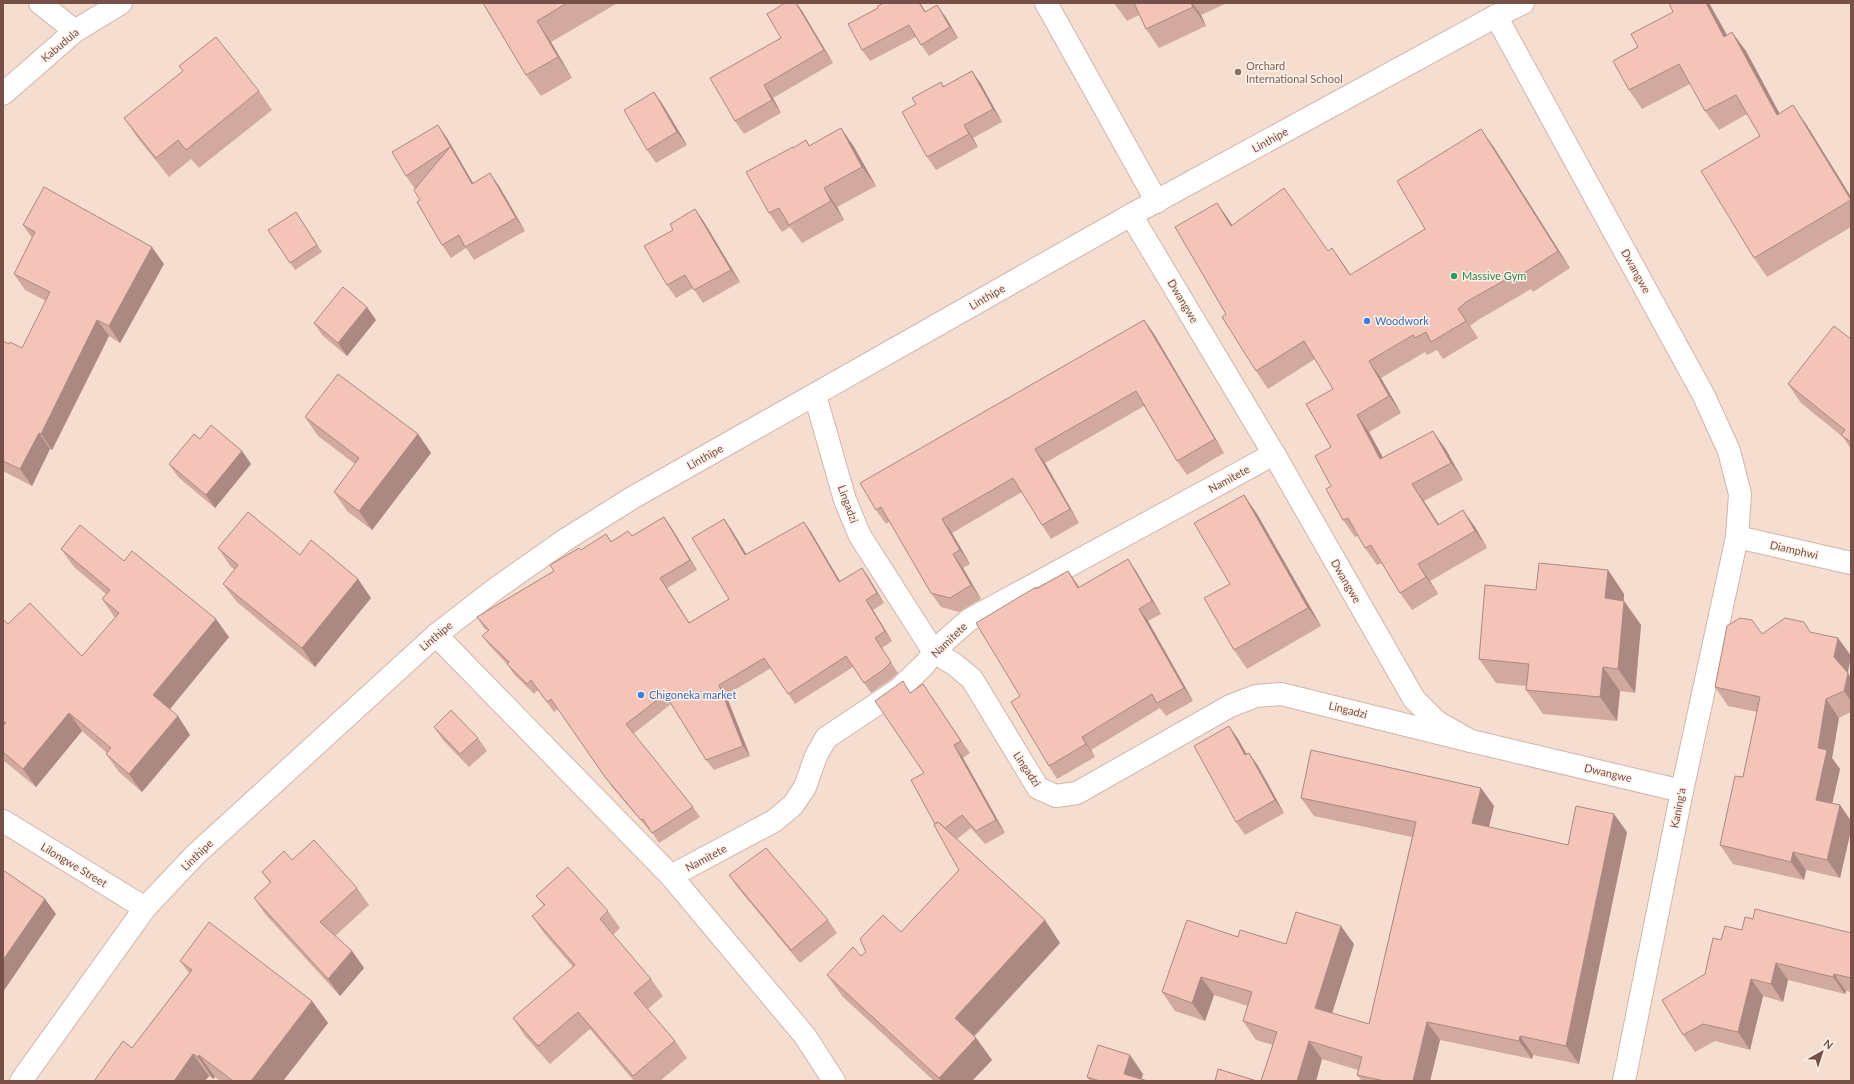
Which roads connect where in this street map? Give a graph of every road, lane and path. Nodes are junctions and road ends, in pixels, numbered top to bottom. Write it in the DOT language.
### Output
graph roads {
  1 [pos="40,3"];
  2 [pos="121,3"];
  3 [pos="1046,3"];
  4 [pos="1524,3"];
  5 [pos="1496,16"];
  6 [pos="75,31"];
  7 [pos="3,94"];
  8 [pos="1157,202"];
  9 [pos="1131,215"];
  10 [pos="815,395"];
  11 [pos="1274,454"];
  12 [pos="1737,537"];
  13 [pos="1851,564"];
  14 [pos="436,635"];
  15 [pos="934,652"];
  16 [pos="1470,741"];
  17 [pos="1682,791"];
  18 [pos="3,821"];
  19 [pos="671,876"];
  20 [pos="145,908"];
  21 [pos="21,1081"];
  22 [pos="834,1081"];
  23 [pos="1624,1081"];
  1 -- 6 [label="street"];
  2 -- 6 [label="street, Kabudula"];
  3 -- 8 [label="street"];
  4 -- 5 [label="street, Linthipe"];
  5 -- 8 [label="street, Linthipe"];
  5 -- 12 [label="street, Dwangwe"];
  6 -- 7 [label="street, Kabudula"];
  8 -- 9 [label="street, Linthipe"];
  9 -- 10 [label="street, Linthipe"];
  9 -- 11 [label="street, Dwangwe"];
  10 -- 14 [label="street, Linthipe"];
  10 -- 15 [label="street, Lingadzi"];
  11 -- 15 [label="street, Namitete"];
  11 -- 16 [label="street, Dwangwe"];
  12 -- 13 [label="street, Diamphwi"];
  12 -- 17 [label="street, Kaning'a"];
  14 -- 19 [label="street"];
  14 -- 20 [label="street, Linthipe"];
  15 -- 16 [label="street, Lingadzi"];
  15 -- 19 [label="street, Namitete"];
  16 -- 17 [label="street, Dwangwe"];
  17 -- 23 [label="street, Kaning'a"];
  18 -- 20 [label="street, Lilongwe Street"];
  19 -- 22 [label="street"];
  20 -- 21 [label="street, Linthipe"];
}
